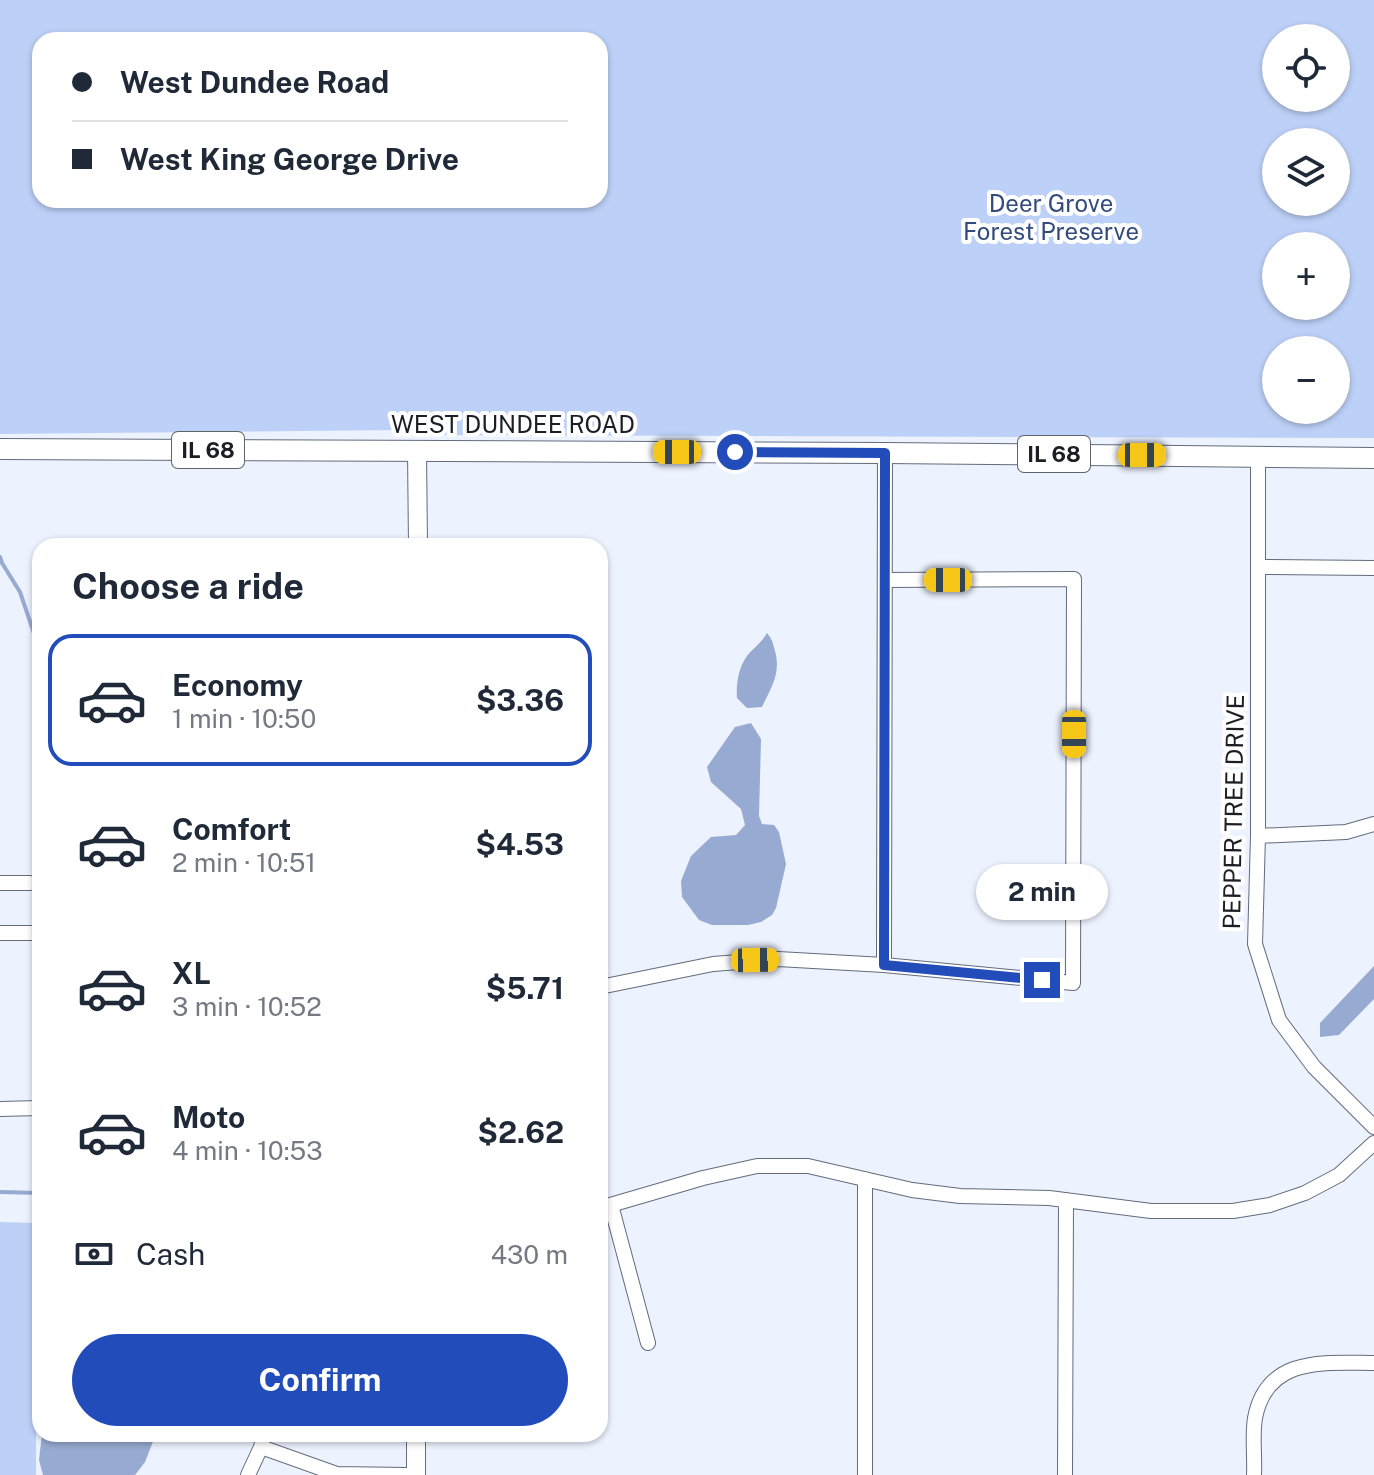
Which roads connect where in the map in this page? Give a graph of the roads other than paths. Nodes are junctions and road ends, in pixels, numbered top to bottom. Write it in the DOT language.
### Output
graph roads {
  1 [pos="0,449"];
  2 [pos="417,451"];
  3 [pos="885,453"];
  4 [pos="1258,456"];
  5 [pos="1374,458"];
  6 [pos="418,538"];
  7 [pos="1258,567"];
  8 [pos="1374,568"];
  9 [pos="885,580"];
  10 [pos="1374,824"];
  11 [pos="1258,836"];
  12 [pos="0,883"];
  13 [pos="30,883"];
  14 [pos="0,933"];
  15 [pos="32,933"];
  16 [pos="884,965"];
  17 [pos="608,985"];
  18 [pos="32,1108"];
  19 [pos="0,1109"];
  20 [pos="1374,1127"];
  21 [pos="1374,1143"];
  22 [pos="865,1179"];
  23 [pos="1066,1200"];
  24 [pos="608,1205"];
  25 [pos="608,1213"];
  26 [pos="648,1343"];
  27 [pos="1374,1363"];
  28 [pos="262,1442"];
  29 [pos="267,1442"];
  30 [pos="416,1442"];
  31 [pos="248,1475"];
  32 [pos="406,1475"];
  33 [pos="416,1475"];
  34 [pos="865,1475"];
  35 [pos="1065,1475"];
  36 [pos="1254,1475"];
  1 -- 2 [label="main road, WEST DUNDEE ROAD / IL 68"];
  2 -- 3 [label="main road, WEST DUNDEE ROAD / IL 68"];
  2 -- 6 [label="street"];
  3 -- 4 [label="main road, WEST DUNDEE ROAD / IL 68"];
  3 -- 9 [label="street"];
  4 -- 5 [label="main road, IL 68"];
  4 -- 7 [label="street, PEPPER TREE DRIVE"];
  7 -- 8 [label="street"];
  7 -- 11 [label="street, PEPPER TREE DRIVE"];
  9 -- 16 [label="street"];
  9 -- 16 [label="street"];
  10 -- 11 [label="street"];
  11 -- 20 [label="street, PEPPER TREE DRIVE"];
  12 -- 13 [label="street"];
  14 -- 15 [label="street"];
  16 -- 17 [label="street"];
  18 -- 19 [label="street"];
  21 -- 23 [label="street"];
  22 -- 23 [label="street"];
  22 -- 24 [label="street"];
  22 -- 34 [label="street"];
  23 -- 35 [label="street"];
  25 -- 26 [label="street"];
  27 -- 36 [label="street"];
  28 -- 31 [label="street"];
  29 -- 32 [label="street"];
  30 -- 33 [label="street"];
}
